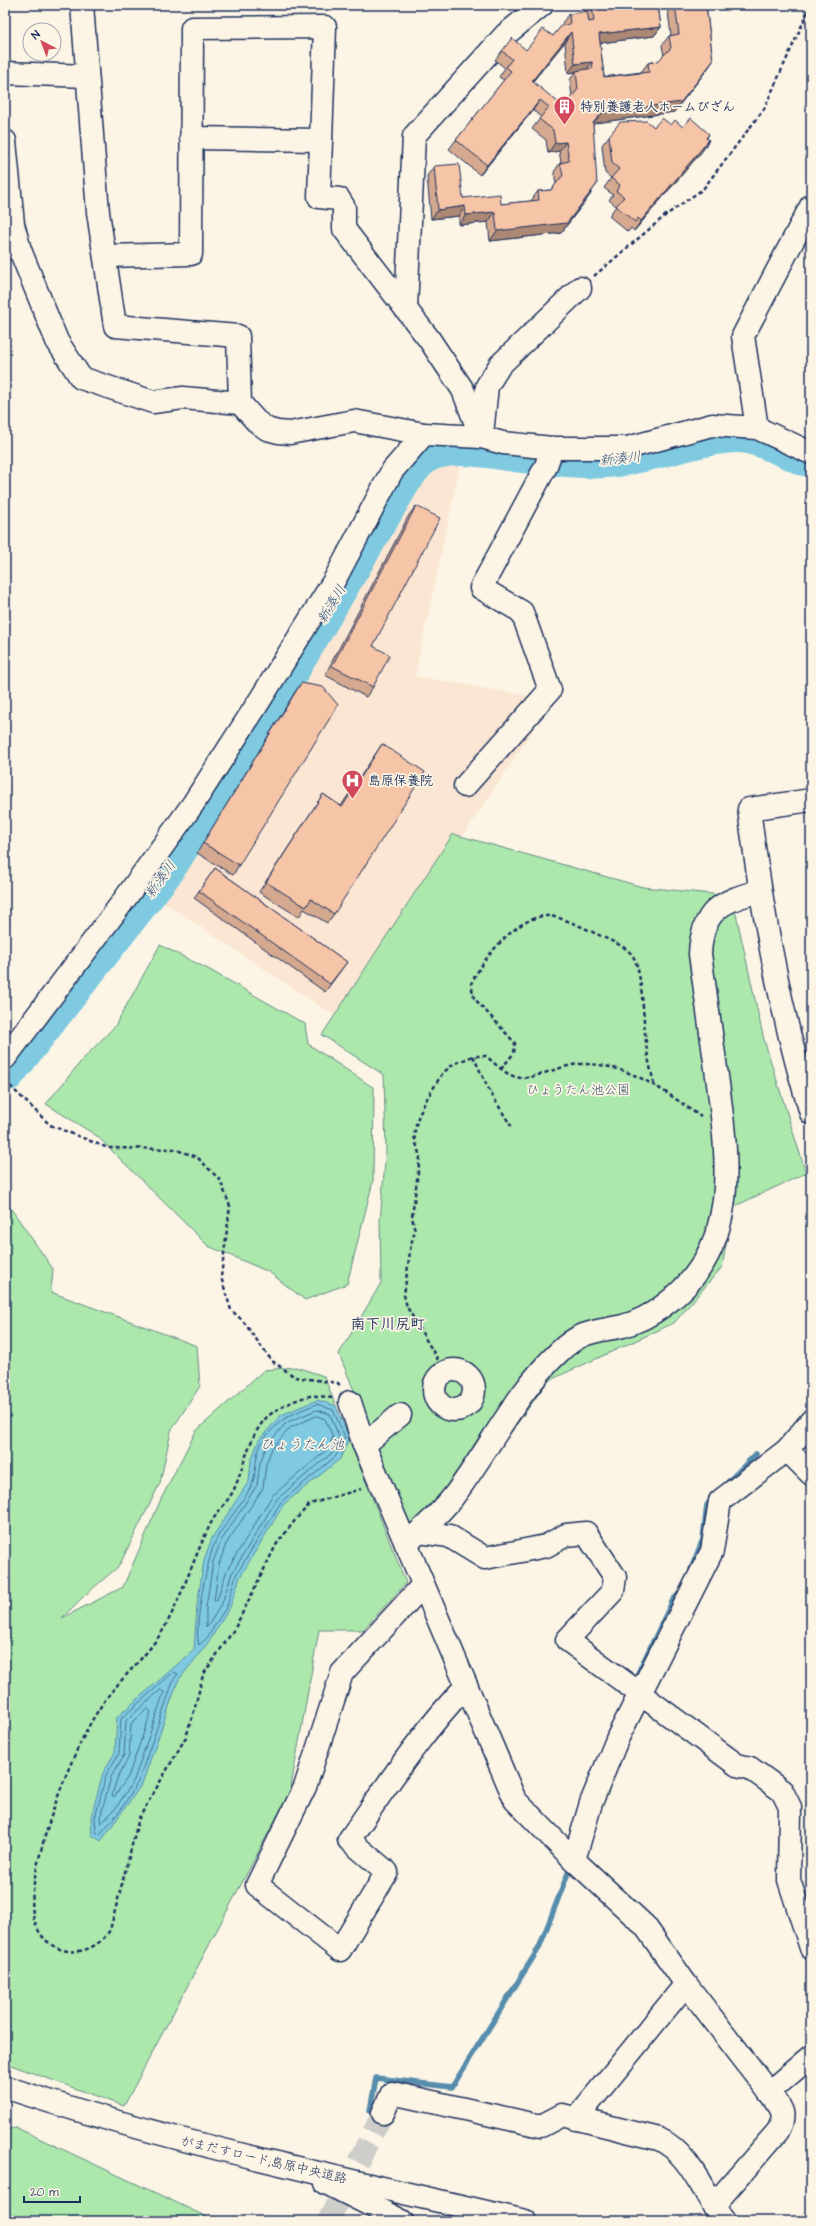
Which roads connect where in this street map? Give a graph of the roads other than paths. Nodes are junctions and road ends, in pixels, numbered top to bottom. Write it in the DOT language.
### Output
graph roads {
  1 [pos="82,5"];
  2 [pos="542,5"];
  3 [pos="5,74"];
  4 [pos="87,76"];
  5 [pos="192,138"];
  6 [pos="321,140"];
  7 [pos="5,141"];
  8 [pos="811,206"];
  9 [pos="13,248"];
  10 [pos="105,256"];
  11 [pos="580,288"];
  12 [pos="406,309"];
  13 [pos="240,403"];
  14 [pos="757,428"];
  15 [pos="424,434"];
  16 [pos="481,437"];
  17 [pos="811,452"];
  18 [pos="550,455"];
  19 [pos="465,786"];
  20 [pos="811,800"];
  21 [pos="760,891"];
  22 [pos="5,1058"];
  23 [pos="811,1113"];
  24 [pos="350,1402"];
  25 [pos="400,1415"];
  26 [pos="811,1421"];
  27 [pos="364,1444"];
  28 [pos="787,1450"];
  29 [pos="811,1474"];
  30 [pos="412,1538"];
  31 [pos="423,1586"];
  32 [pos="466,1686"];
  33 [pos="640,1694"];
  34 [pos="574,1860"];
  35 [pos="811,1948"];
  36 [pos="686,1984"];
  37 [pos="811,2056"];
  38 [pos="5,2087"];
  39 [pos="769,2092"];
  40 [pos="382,2113"];
  41 [pos="576,2119"];
  42 [pos="292,2166"];
  43 [pos="718,2214"];
  44 [pos="402,2221"];
  45 [pos="525,2221"];
  1 -- 4 [label="main road"];
  2 -- 12 [label="main road"];
  3 -- 4 [label="main road"];
  4 -- 10 [label="main road"];
  5 -- 6 [label="main road"];
  5 -- 6 [label="main road"];
  5 -- 10 [label="main road"];
  6 -- 12 [label="main road"];
  7 -- 9 [label="main road"];
  8 -- 14 [label="main road"];
  9 -- 13 [label="main road"];
  10 -- 13 [label="main road"];
  11 -- 16 [label="main road"];
  12 -- 16 [label="main road"];
  13 -- 15 [label="main road"];
  14 -- 17 [label="main road"];
  14 -- 18 [label="main road"];
  15 -- 16 [label="main road"];
  15 -- 22 [label="main road"];
  16 -- 18 [label="main road"];
  18 -- 19 [label="main road"];
  20 -- 21 [label="main road"];
  21 -- 23 [label="main road"];
  21 -- 30 [label="main road"];
  24 -- 27 [label="main road"];
  25 -- 27 [label="main road"];
  26 -- 28 [label="main road"];
  27 -- 30 [label="main road"];
  28 -- 29 [label="main road"];
  28 -- 33 [label="main road"];
  30 -- 31 [label="main road"];
  30 -- 33 [label="main road"];
  31 -- 32 [label="main road"];
  31 -- 32 [label="main road"];
  32 -- 34 [label="main road"];
  33 -- 34 [label="main road"];
  33 -- 35 [label="main road"];
  34 -- 36 [label="main road"];
  36 -- 39 [label="main road"];
  36 -- 41 [label="main road"];
  37 -- 39 [label="main road"];
  38 -- 42 [label="main road, がまだすロード;島原中央道路"];
  39 -- 43 [label="main road"];
  40 -- 41 [label="main road"];
  41 -- 43 [label="main road"];
  42 -- 44 [label="main road"];
  42 -- 45 [label="main road, がまだすロード;島原中央道路"];
}
